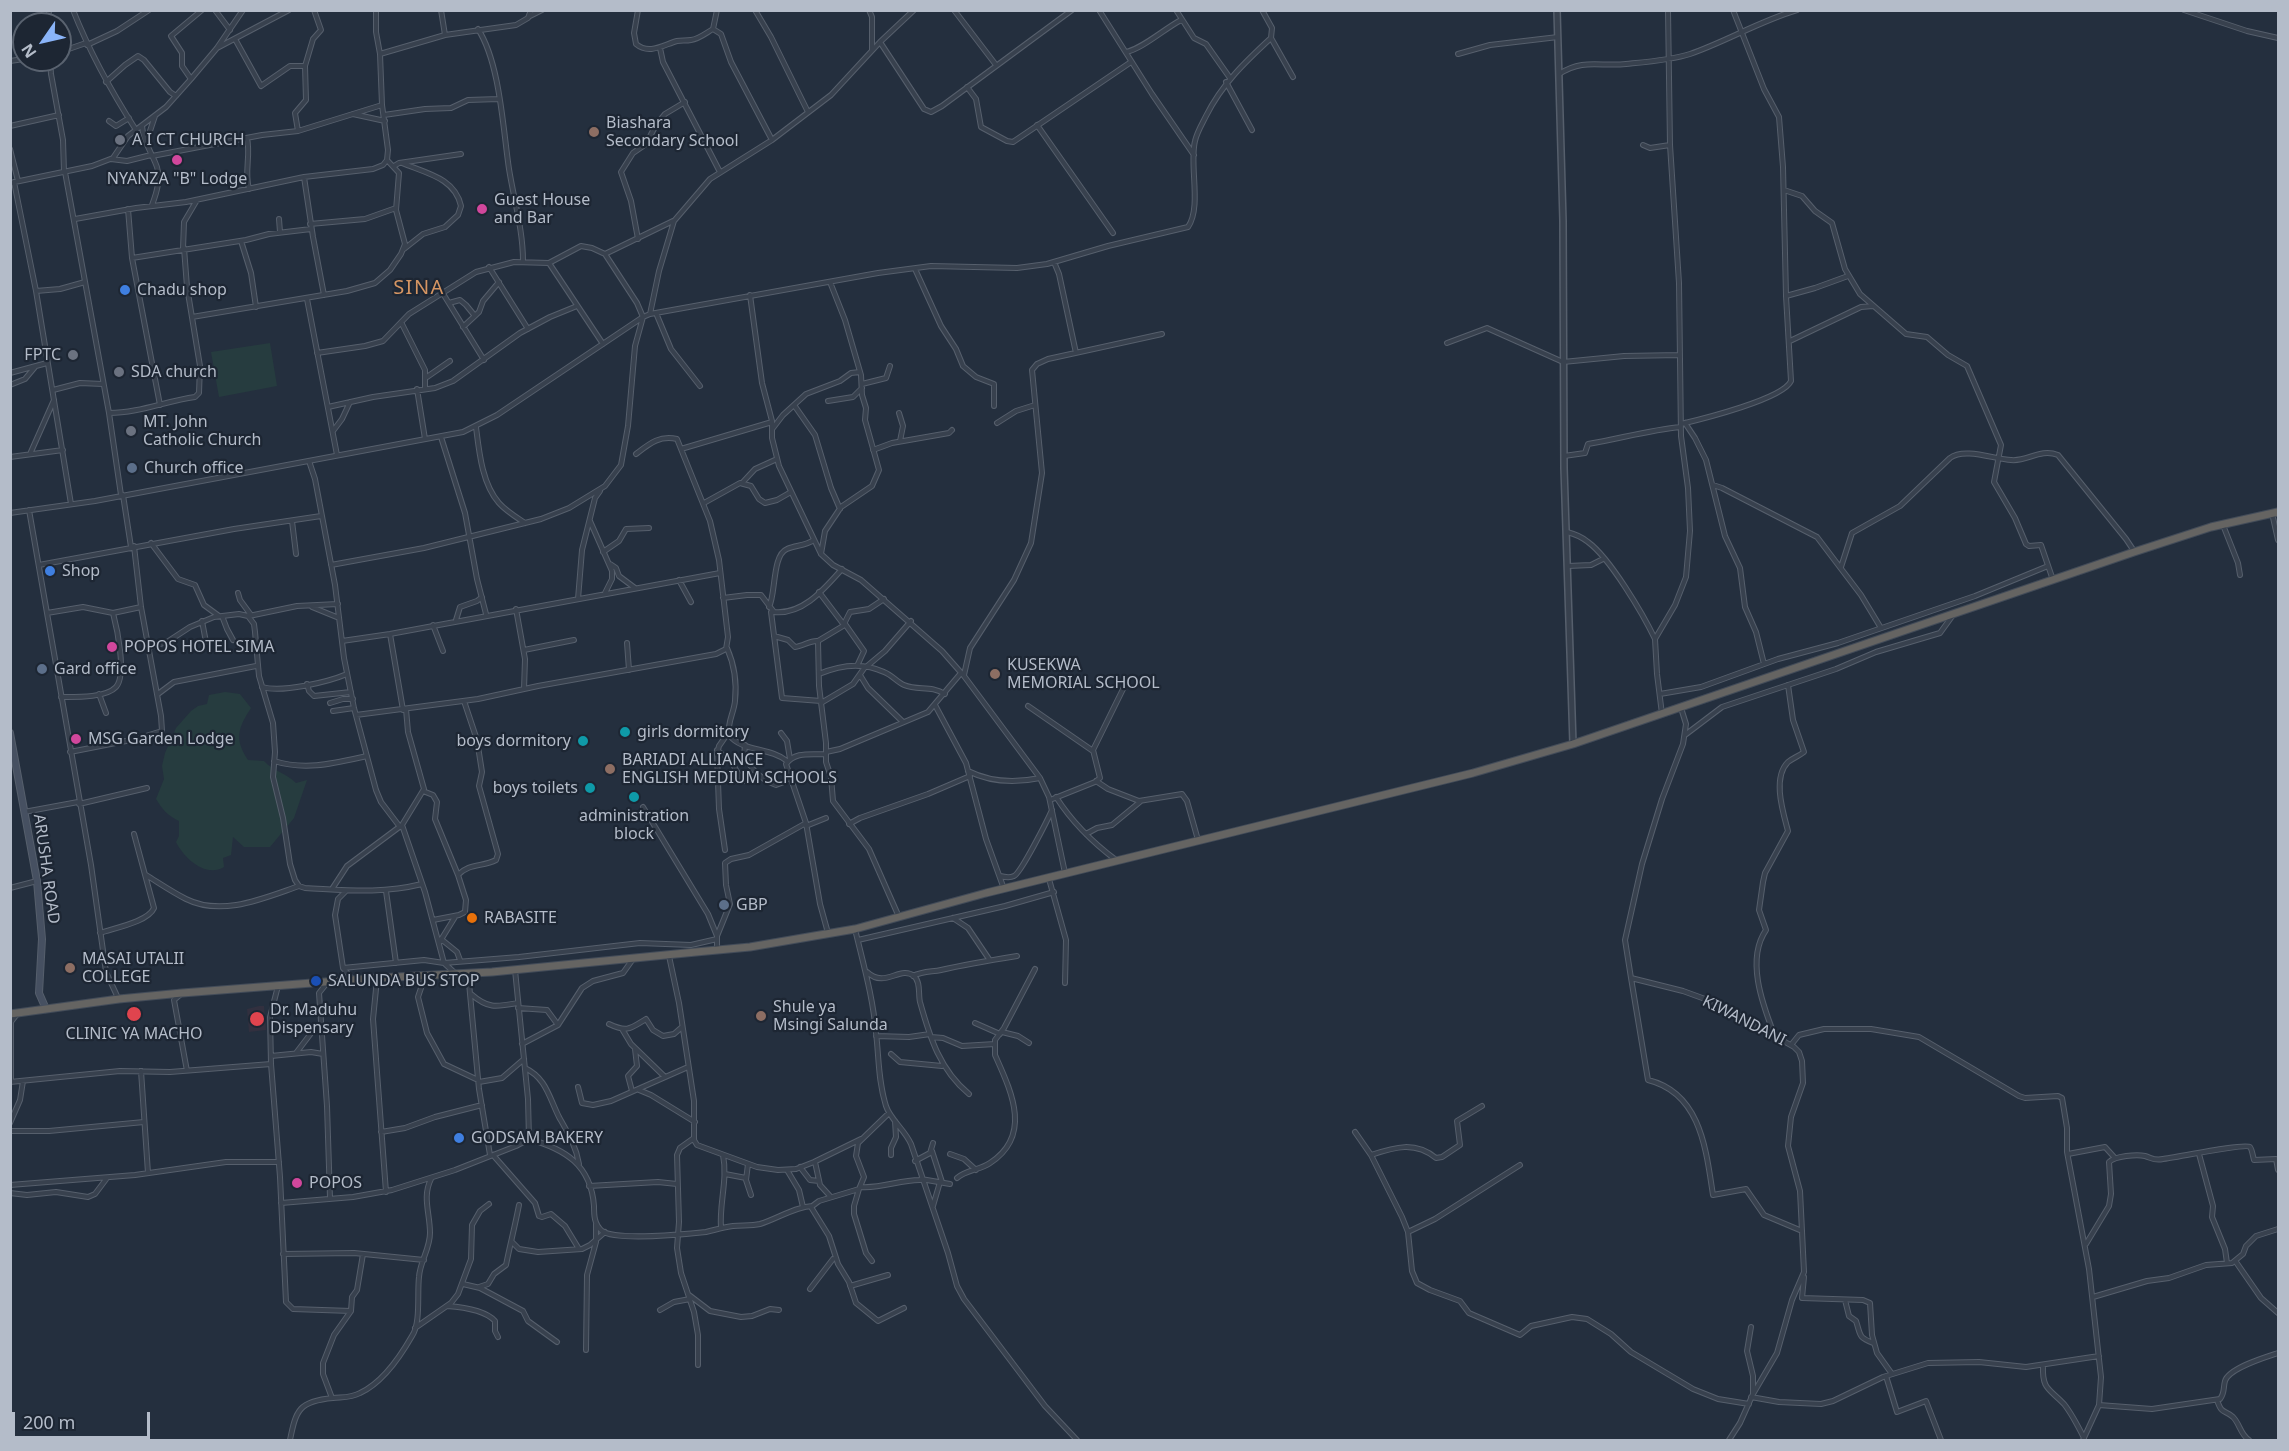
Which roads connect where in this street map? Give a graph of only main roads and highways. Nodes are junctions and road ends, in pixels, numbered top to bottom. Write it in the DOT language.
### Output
graph roads {
  1 [pos="2275,512"];
  2 [pos="11,734"];
  3 [pos="14,778"];
  4 [pos="46,1009"];
  5 [pos="14,1013"];
  1 -- 4 [label="highway"];
  2 -- 3 [label="main road, ARUSHA ROAD"];
  3 -- 4 [label="main road, ARUSHA ROAD"];
  4 -- 5 [label="highway"];
}
